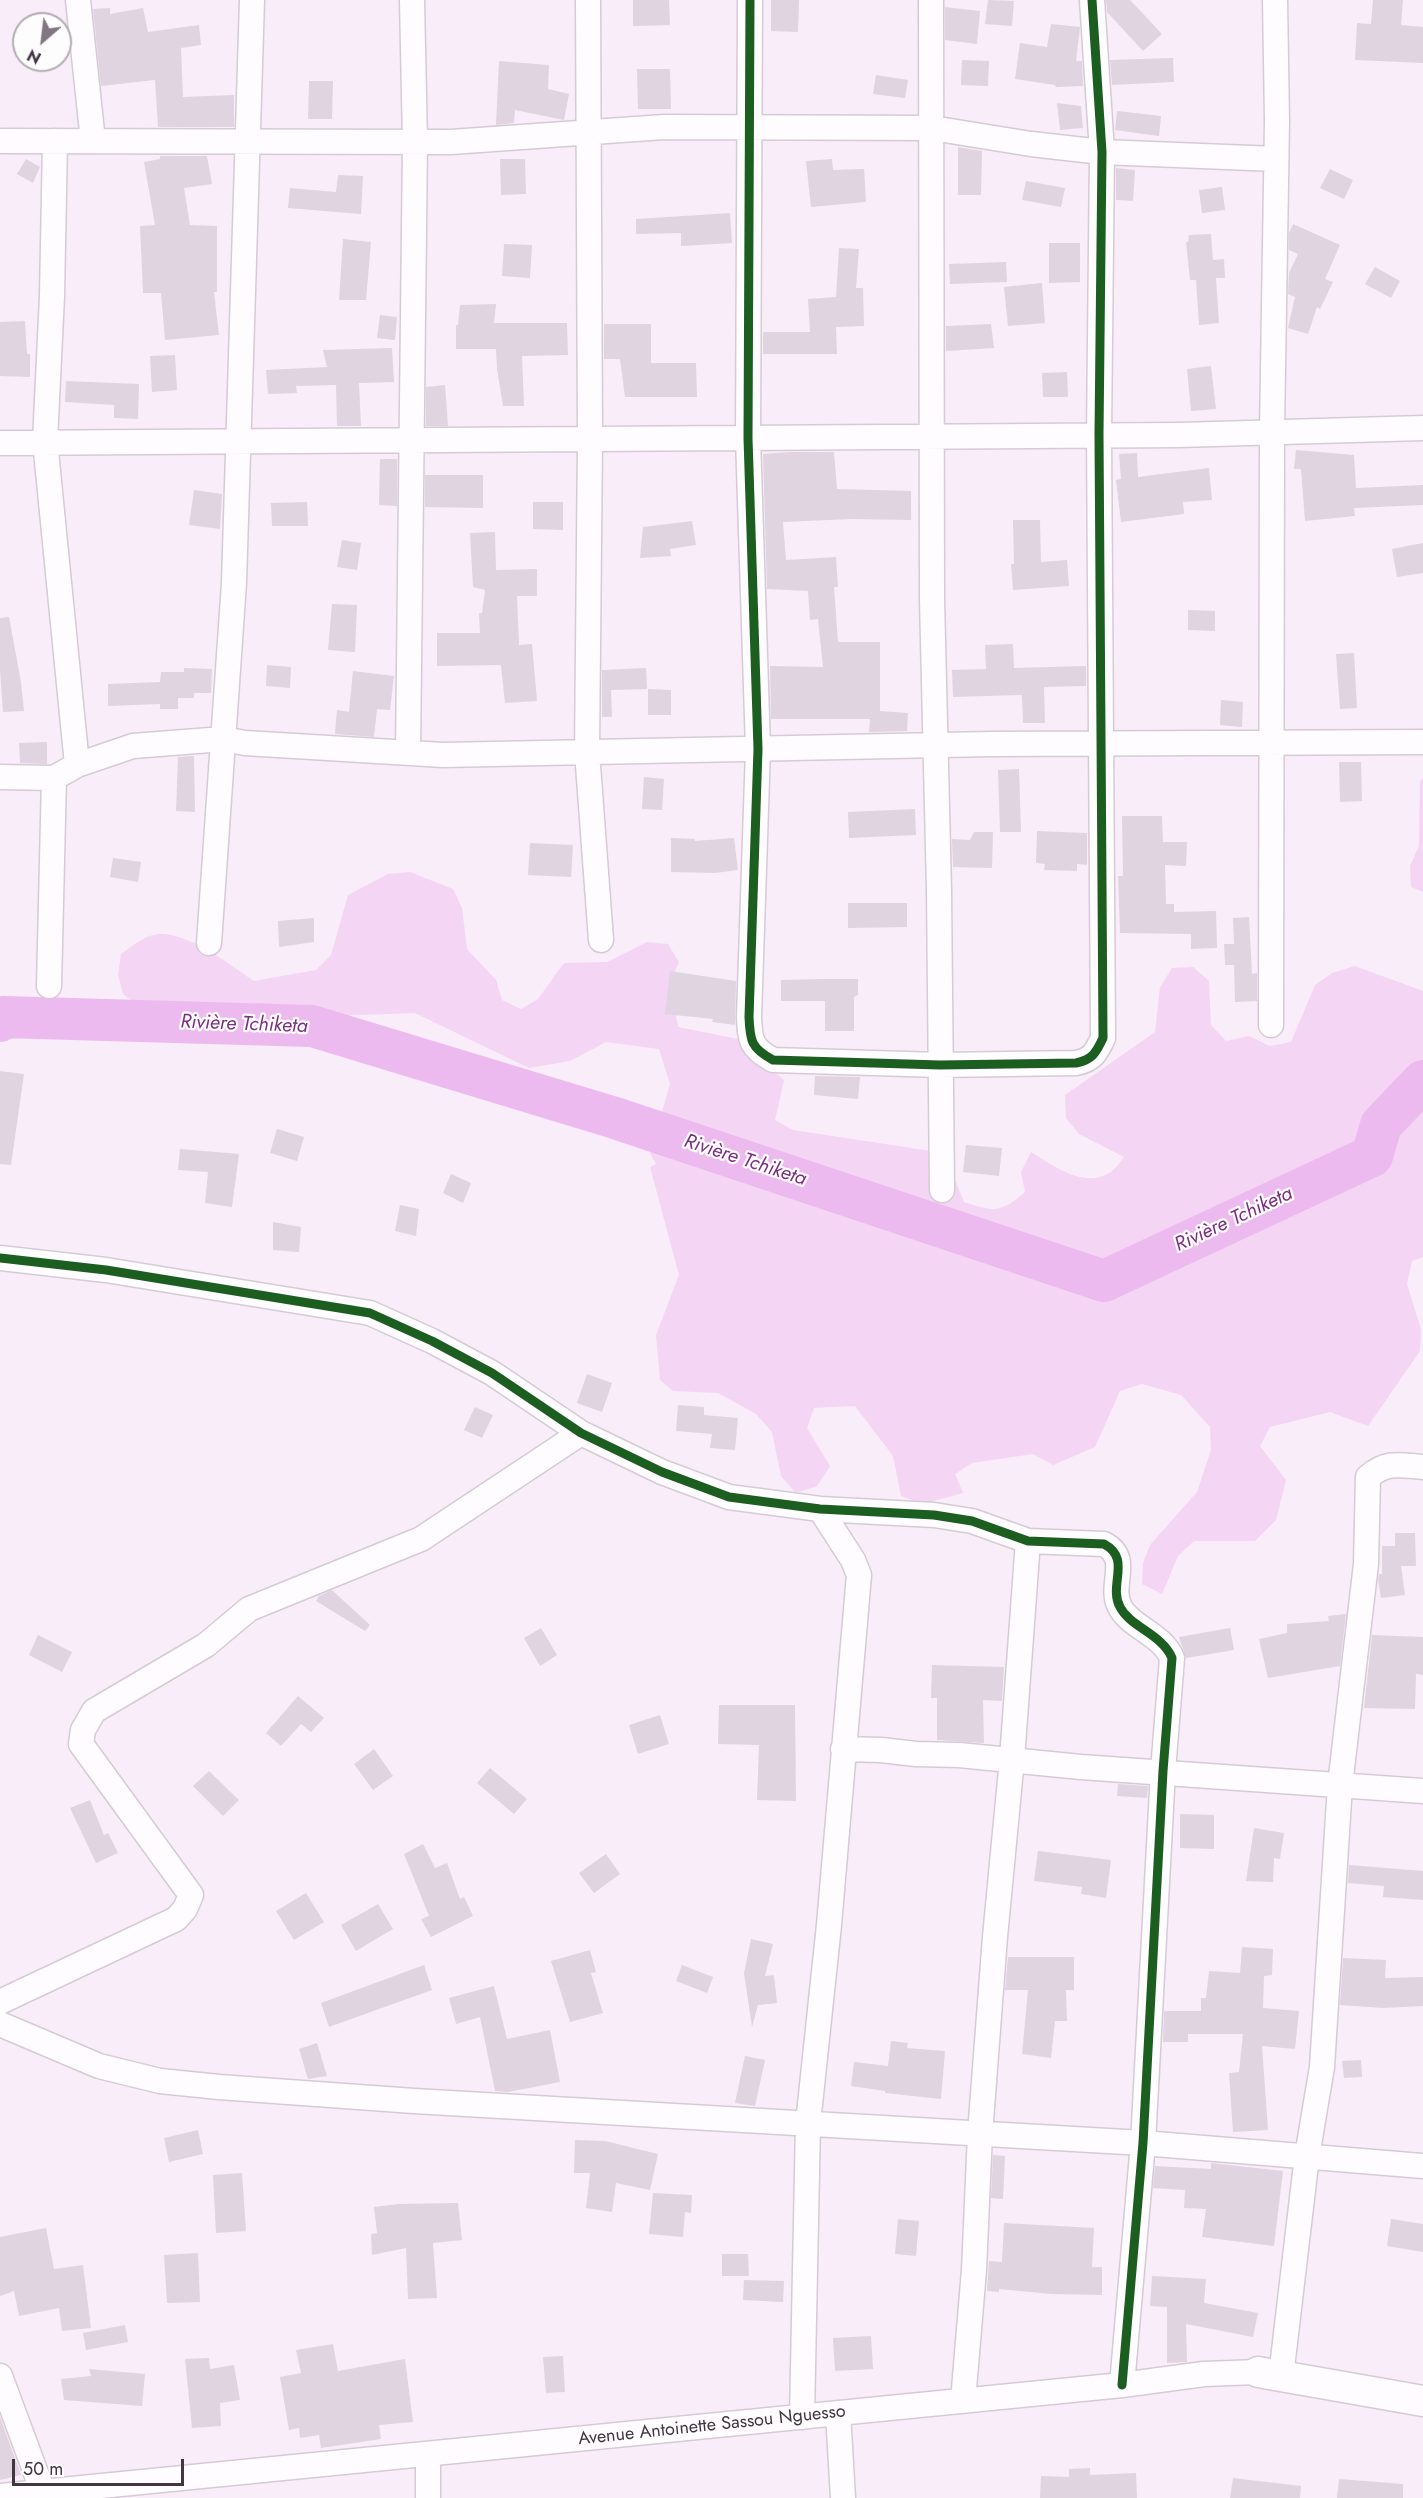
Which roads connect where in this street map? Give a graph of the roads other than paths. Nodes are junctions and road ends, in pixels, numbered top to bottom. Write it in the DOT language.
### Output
graph roads {
  1 [pos="78,0"];
  2 [pos="252,0"];
  3 [pos="412,0"];
  4 [pos="588,0"];
  5 [pos="750,0"];
  6 [pos="931,0"];
  7 [pos="1092,0"];
  8 [pos="1275,0"];
  9 [pos="748,128"];
  10 [pos="932,128"];
  11 [pos="588,133"];
  12 [pos="0,141"];
  13 [pos="56,141"];
  14 [pos="93,141"];
  15 [pos="249,141"];
  16 [pos="415,142"];
  17 [pos="1102,152"];
  18 [pos="1276,159"];
  19 [pos="1423,428"];
  20 [pos="1272,431"];
  21 [pos="1099,434"];
  22 [pos="931,437"];
  23 [pos="748,438"];
  24 [pos="412,440"];
  25 [pos="590,440"];
  26 [pos="45,441"];
  27 [pos="240,441"];
  28 [pos="0,443"];
  29 [pos="223,739"];
  30 [pos="1271,742"];
  31 [pos="1423,742"];
  32 [pos="1100,743"];
  33 [pos="934,745"];
  34 [pos="758,749"];
  35 [pos="586,752"];
  36 [pos="408,753"];
  37 [pos="77,765"];
  38 [pos="0,777"];
  39 [pos="54,778"];
  40 [pos="602,940"];
  41 [pos="209,943"];
  42 [pos="49,986"];
  43 [pos="1271,1024"];
  44 [pos="940,1065"];
  45 [pos="942,1190"];
  46 [pos="0,1258"];
  47 [pos="581,1432"];
  48 [pos="1423,1467"];
  49 [pos="820,1509"];
  50 [pos="1028,1541"];
  51 [pos="843,1749"];
  52 [pos="1012,1759"];
  53 [pos="1163,1771"];
  54 [pos="1340,1785"];
  55 [pos="1423,1791"];
  56 [pos="0,2002"];
  57 [pos="0,2024"];
  58 [pos="808,2123"];
  59 [pos="980,2133"];
  60 [pos="1143,2143"];
  61 [pos="1307,2156"];
  62 [pos="1423,2166"];
  63 [pos="1269,2374"];
  64 [pos="0,2376"];
  65 [pos="1122,2385"];
  66 [pos="963,2401"];
  67 [pos="1423,2401"];
  68 [pos="838,2414"];
  69 [pos="802,2417"];
  70 [pos="428,2454"];
  71 [pos="196,2487"];
  72 [pos="43,2492"];
  73 [pos="6,2496"];
  74 [pos="428,2498"];
  75 [pos="843,2498"];
  1 -- 14 [label="street"];
  2 -- 15 [label="street"];
  3 -- 16 [label="street"];
  4 -- 11 [label="street"];
  5 -- 9 [label="street"];
  6 -- 10 [label="street"];
  7 -- 17 [label="street"];
  8 -- 18 [label="street"];
  9 -- 10 [label="street"];
  9 -- 11 [label="street"];
  9 -- 23 [label="street"];
  10 -- 17 [label="street"];
  10 -- 22 [label="street"];
  11 -- 16 [label="street"];
  11 -- 25 [label="street"];
  12 -- 13 [label="street"];
  13 -- 14 [label="street"];
  13 -- 26 [label="street"];
  14 -- 15 [label="street"];
  15 -- 16 [label="street"];
  15 -- 27 [label="street"];
  16 -- 24 [label="street"];
  17 -- 18 [label="street"];
  17 -- 21 [label="street"];
  18 -- 20 [label="street"];
  19 -- 20 [label="street"];
  20 -- 21 [label="street"];
  20 -- 30 [label="street"];
  21 -- 22 [label="street"];
  21 -- 32 [label="street"];
  22 -- 23 [label="street"];
  22 -- 33 [label="street"];
  23 -- 25 [label="street"];
  23 -- 34 [label="street"];
  24 -- 25 [label="street"];
  24 -- 27 [label="street"];
  24 -- 36 [label="street"];
  25 -- 35 [label="street"];
  26 -- 27 [label="street"];
  26 -- 28 [label="street"];
  26 -- 37 [label="street"];
  27 -- 29 [label="street"];
  29 -- 36 [label="street"];
  29 -- 37 [label="street"];
  29 -- 41 [label="street"];
  30 -- 31 [label="street"];
  30 -- 32 [label="street"];
  30 -- 43 [label="street"];
  32 -- 33 [label="street"];
  32 -- 44 [label="street"];
  33 -- 34 [label="street"];
  33 -- 44 [label="street"];
  34 -- 35 [label="street"];
  34 -- 44 [label="street"];
  35 -- 36 [label="street"];
  35 -- 40 [label="street"];
  37 -- 39 [label="street"];
  38 -- 39 [label="street"];
  39 -- 42 [label="street"];
  44 -- 45 [label="street"];
  46 -- 47 [label="street"];
  47 -- 49 [label="street"];
  47 -- 56 [label="street"];
  48 -- 54 [label="street"];
  49 -- 50 [label="street"];
  49 -- 51 [label="street"];
  50 -- 52 [label="street"];
  50 -- 53 [label="street"];
  51 -- 52 [label="street"];
  51 -- 58 [label="street"];
  52 -- 53 [label="street"];
  52 -- 59 [label="street"];
  53 -- 54 [label="street"];
  53 -- 60 [label="street"];
  54 -- 55 [label="street"];
  54 -- 61 [label="street"];
  57 -- 58 [label="street"];
  58 -- 59 [label="street"];
  58 -- 69 [label="street"];
  59 -- 60 [label="street"];
  59 -- 66 [label="street"];
  60 -- 61 [label="street"];
  60 -- 65 [label="street"];
  61 -- 62 [label="street"];
  61 -- 63 [label="street"];
  63 -- 65 [label="street, Avenue Antoinette Sassou Nguesso"];
  63 -- 67 [label="street, Avenue Antoinette Sassou Nguesso"];
  64 -- 72 [label="street"];
  65 -- 66 [label="street, Avenue Antoinette Sassou Nguesso"];
  66 -- 68 [label="street, Avenue Antoinette Sassou Nguesso"];
  68 -- 69 [label="street, Avenue Antoinette Sassou Nguesso"];
  68 -- 75 [label="street"];
  69 -- 70 [label="street, Avenue Antoinette Sassou Nguesso"];
  70 -- 71 [label="street, Avenue Antoinette Sassou Nguesso"];
  70 -- 74 [label="street"];
  71 -- 72 [label="street, Avenue Antoinette Sassou Nguesso"];
  72 -- 73 [label="street, Avenue Antoinette Sassou Nguesso"];
}
